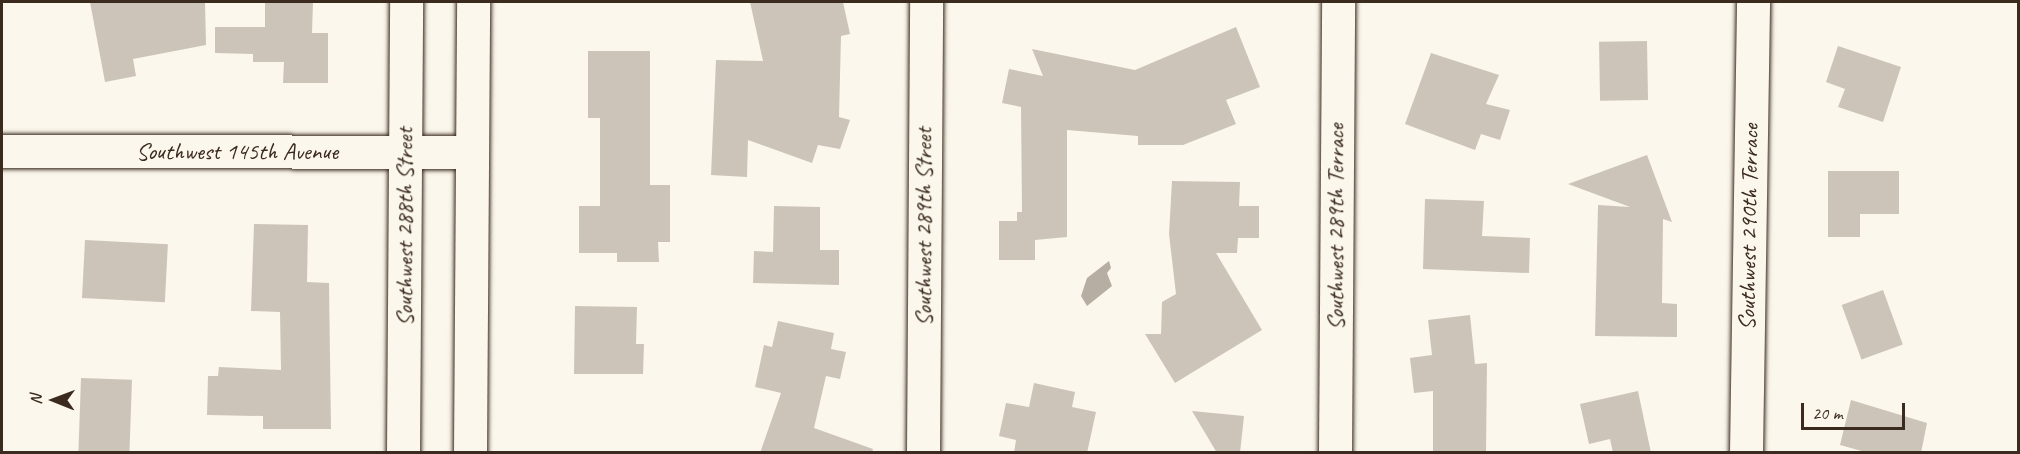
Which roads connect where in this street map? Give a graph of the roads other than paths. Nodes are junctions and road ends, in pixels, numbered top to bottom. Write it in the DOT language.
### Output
graph roads {
  1 [pos="406,2"];
  2 [pos="472,2"];
  3 [pos="926,2"];
  4 [pos="1338,2"];
  5 [pos="1753,2"];
  6 [pos="2,151"];
  7 [pos="405,152"];
  8 [pos="472,152"];
  9 [pos="403,453"];
  10 [pos="470,453"];
  11 [pos="923,453"];
  12 [pos="1335,453"];
  13 [pos="1746,453"];
  1 -- 7 [label="street, Southwest 288th Street"];
  2 -- 8 [label="street"];
  3 -- 11 [label="street, Southwest 289th Street"];
  4 -- 12 [label="street, Southwest 289th Terrace"];
  5 -- 13 [label="street, Southwest 290th Terrace"];
  6 -- 7 [label="street, Southwest 145th Avenue"];
  7 -- 8 [label="street, Southwest 145th Avenue"];
  7 -- 9 [label="street, Southwest 288th Street"];
  8 -- 10 [label="street"];
}
